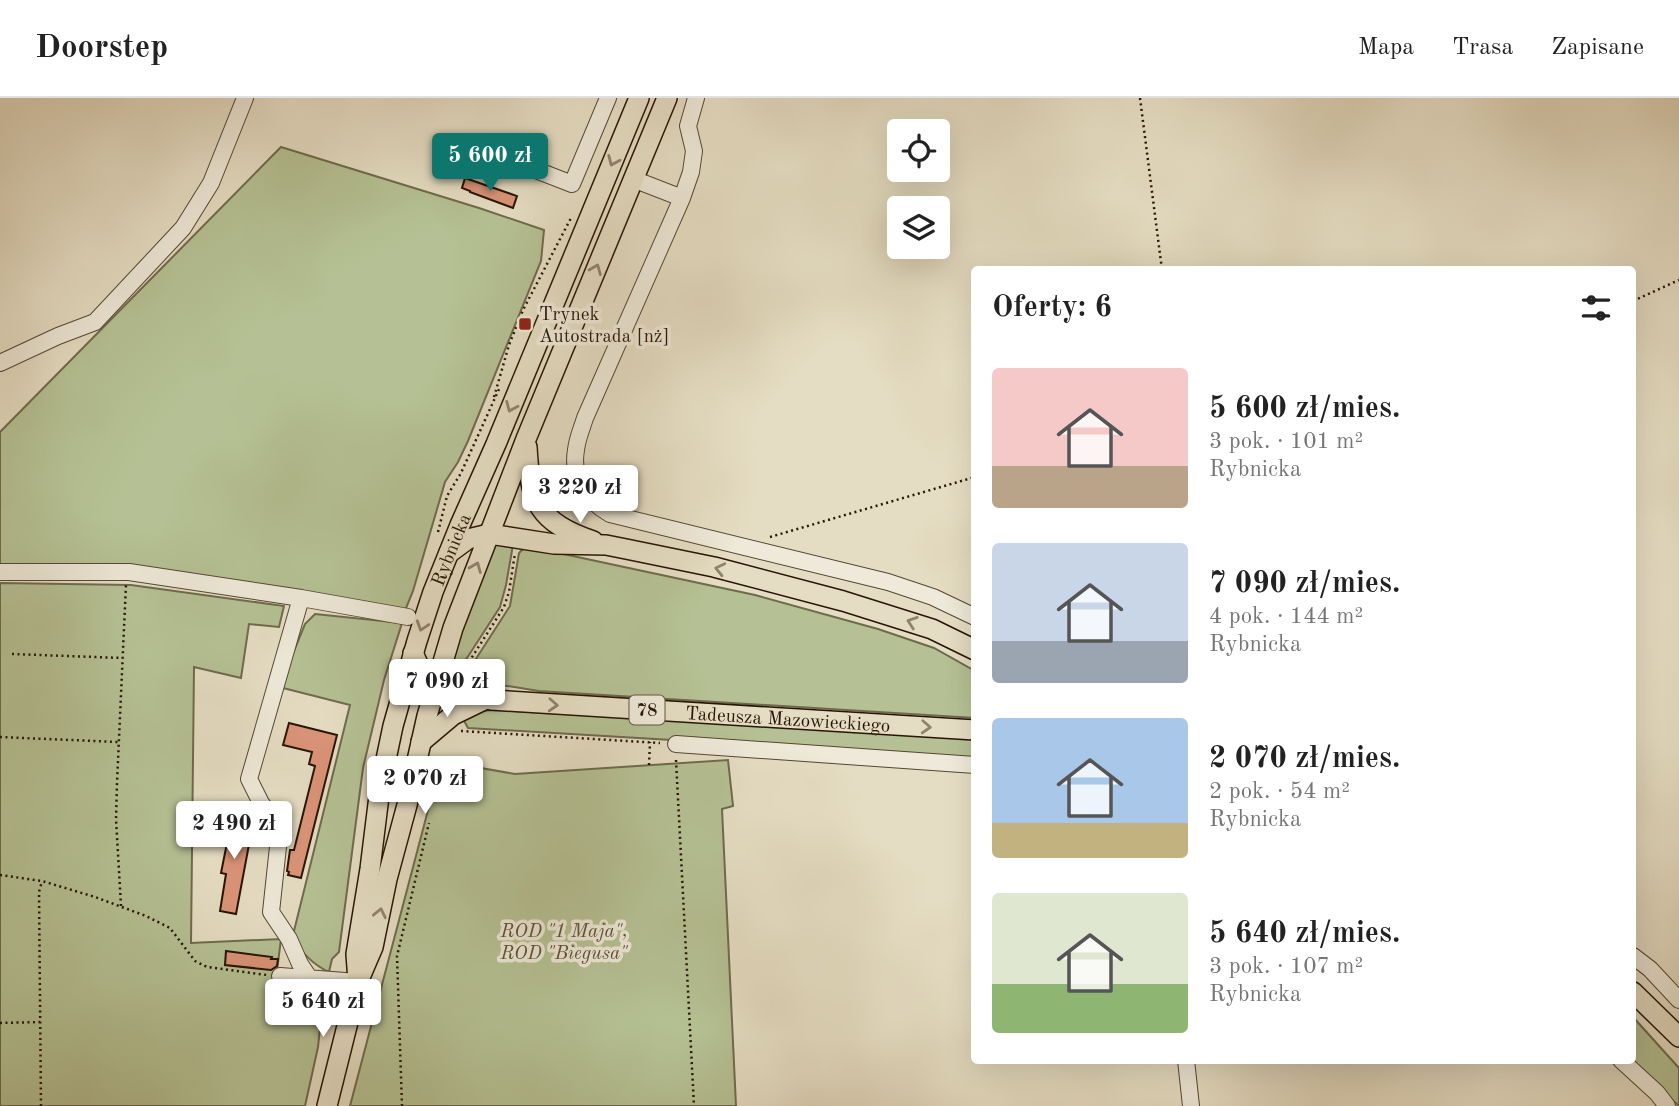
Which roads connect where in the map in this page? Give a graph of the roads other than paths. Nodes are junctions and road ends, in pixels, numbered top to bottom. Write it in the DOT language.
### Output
graph roads {
  1 [pos="245,98"];
  2 [pos="608,98"];
  3 [pos="639,98"];
  4 [pos="667,98"];
  5 [pos="696,98"];
  6 [pos="536,170"];
  7 [pos="634,179"];
  8 [pos="682,198"];
  9 [pos="0,363"];
  10 [pos="526,439"];
  11 [pos="489,534"];
  12 [pos="606,545"];
  13 [pos="448,553"];
  14 [pos="0,572"];
  15 [pos="301,598"];
  16 [pos="971,615"];
  17 [pos="408,617"];
  18 [pos="971,648"];
  19 [pos="413,653"];
  20 [pos="435,687"];
  21 [pos="485,699"];
  22 [pos="971,730"];
  23 [pos="421,742"];
  24 [pos="676,744"];
  25 [pos="971,765"];
  26 [pos="1636,958"];
  27 [pos="280,976"];
  28 [pos="310,979"];
  29 [pos="358,982"];
  30 [pos="1636,995"];
  31 [pos="1679,1000"];
  32 [pos="1679,1037"];
  33 [pos="1186,1064"];
  34 [pos="1625,1064"];
  35 [pos="327,1106"];
  36 [pos="1191,1106"];
  37 [pos="1667,1106"];
  1 -- 9 [label="street"];
  2 -- 6 [label="street"];
  3 -- 13 [label="main road, Rybnicka, one-way"];
  4 -- 7 [label="main road, Rybnicka"];
  5 -- 8 [label="street"];
  7 -- 8 [label="street"];
  10 -- 7 [label="main road, Rybnicka, one-way"];
  8 -- 16 [label="street"];
  10 -- 11 [label="main road, Rybnicka"];
  10 -- 12 [label="main road"];
  11 -- 12 [label="main road"];
  11 -- 13 [label="main road"];
  20 -- 11 [label="main road, Rybnicka, one-way"];
  18 -- 12 [label="main road, one-way"];
  13 -- 19 [label="main road, Rybnicka, one-way"];
  14 -- 15 [label="street"];
  15 -- 17 [label="street"];
  15 -- 28 [label="street"];
  19 -- 20 [label="main road"];
  19 -- 29 [label="main road, Rybnicka"];
  20 -- 21 [label="main road, Tadeusza Mazowieckiego / 78"];
  20 -- 23 [label="main road, Rybnicka"];
  21 -- 22 [label="main road, Tadeusza Mazowieckiego / 78, one-way"];
  21 -- 23 [label="main road"];
  29 -- 23 [label="main road, Rybnicka, one-way"];
  24 -- 25 [label="street"];
  26 -- 31 [label="street"];
  27 -- 28 [label="street"];
  28 -- 29 [label="street"];
  29 -- 35 [label="main road, Rybnicka"];
  30 -- 32 [label="main road"];
  33 -- 36 [label="street"];
  34 -- 37 [label="street"];
}
